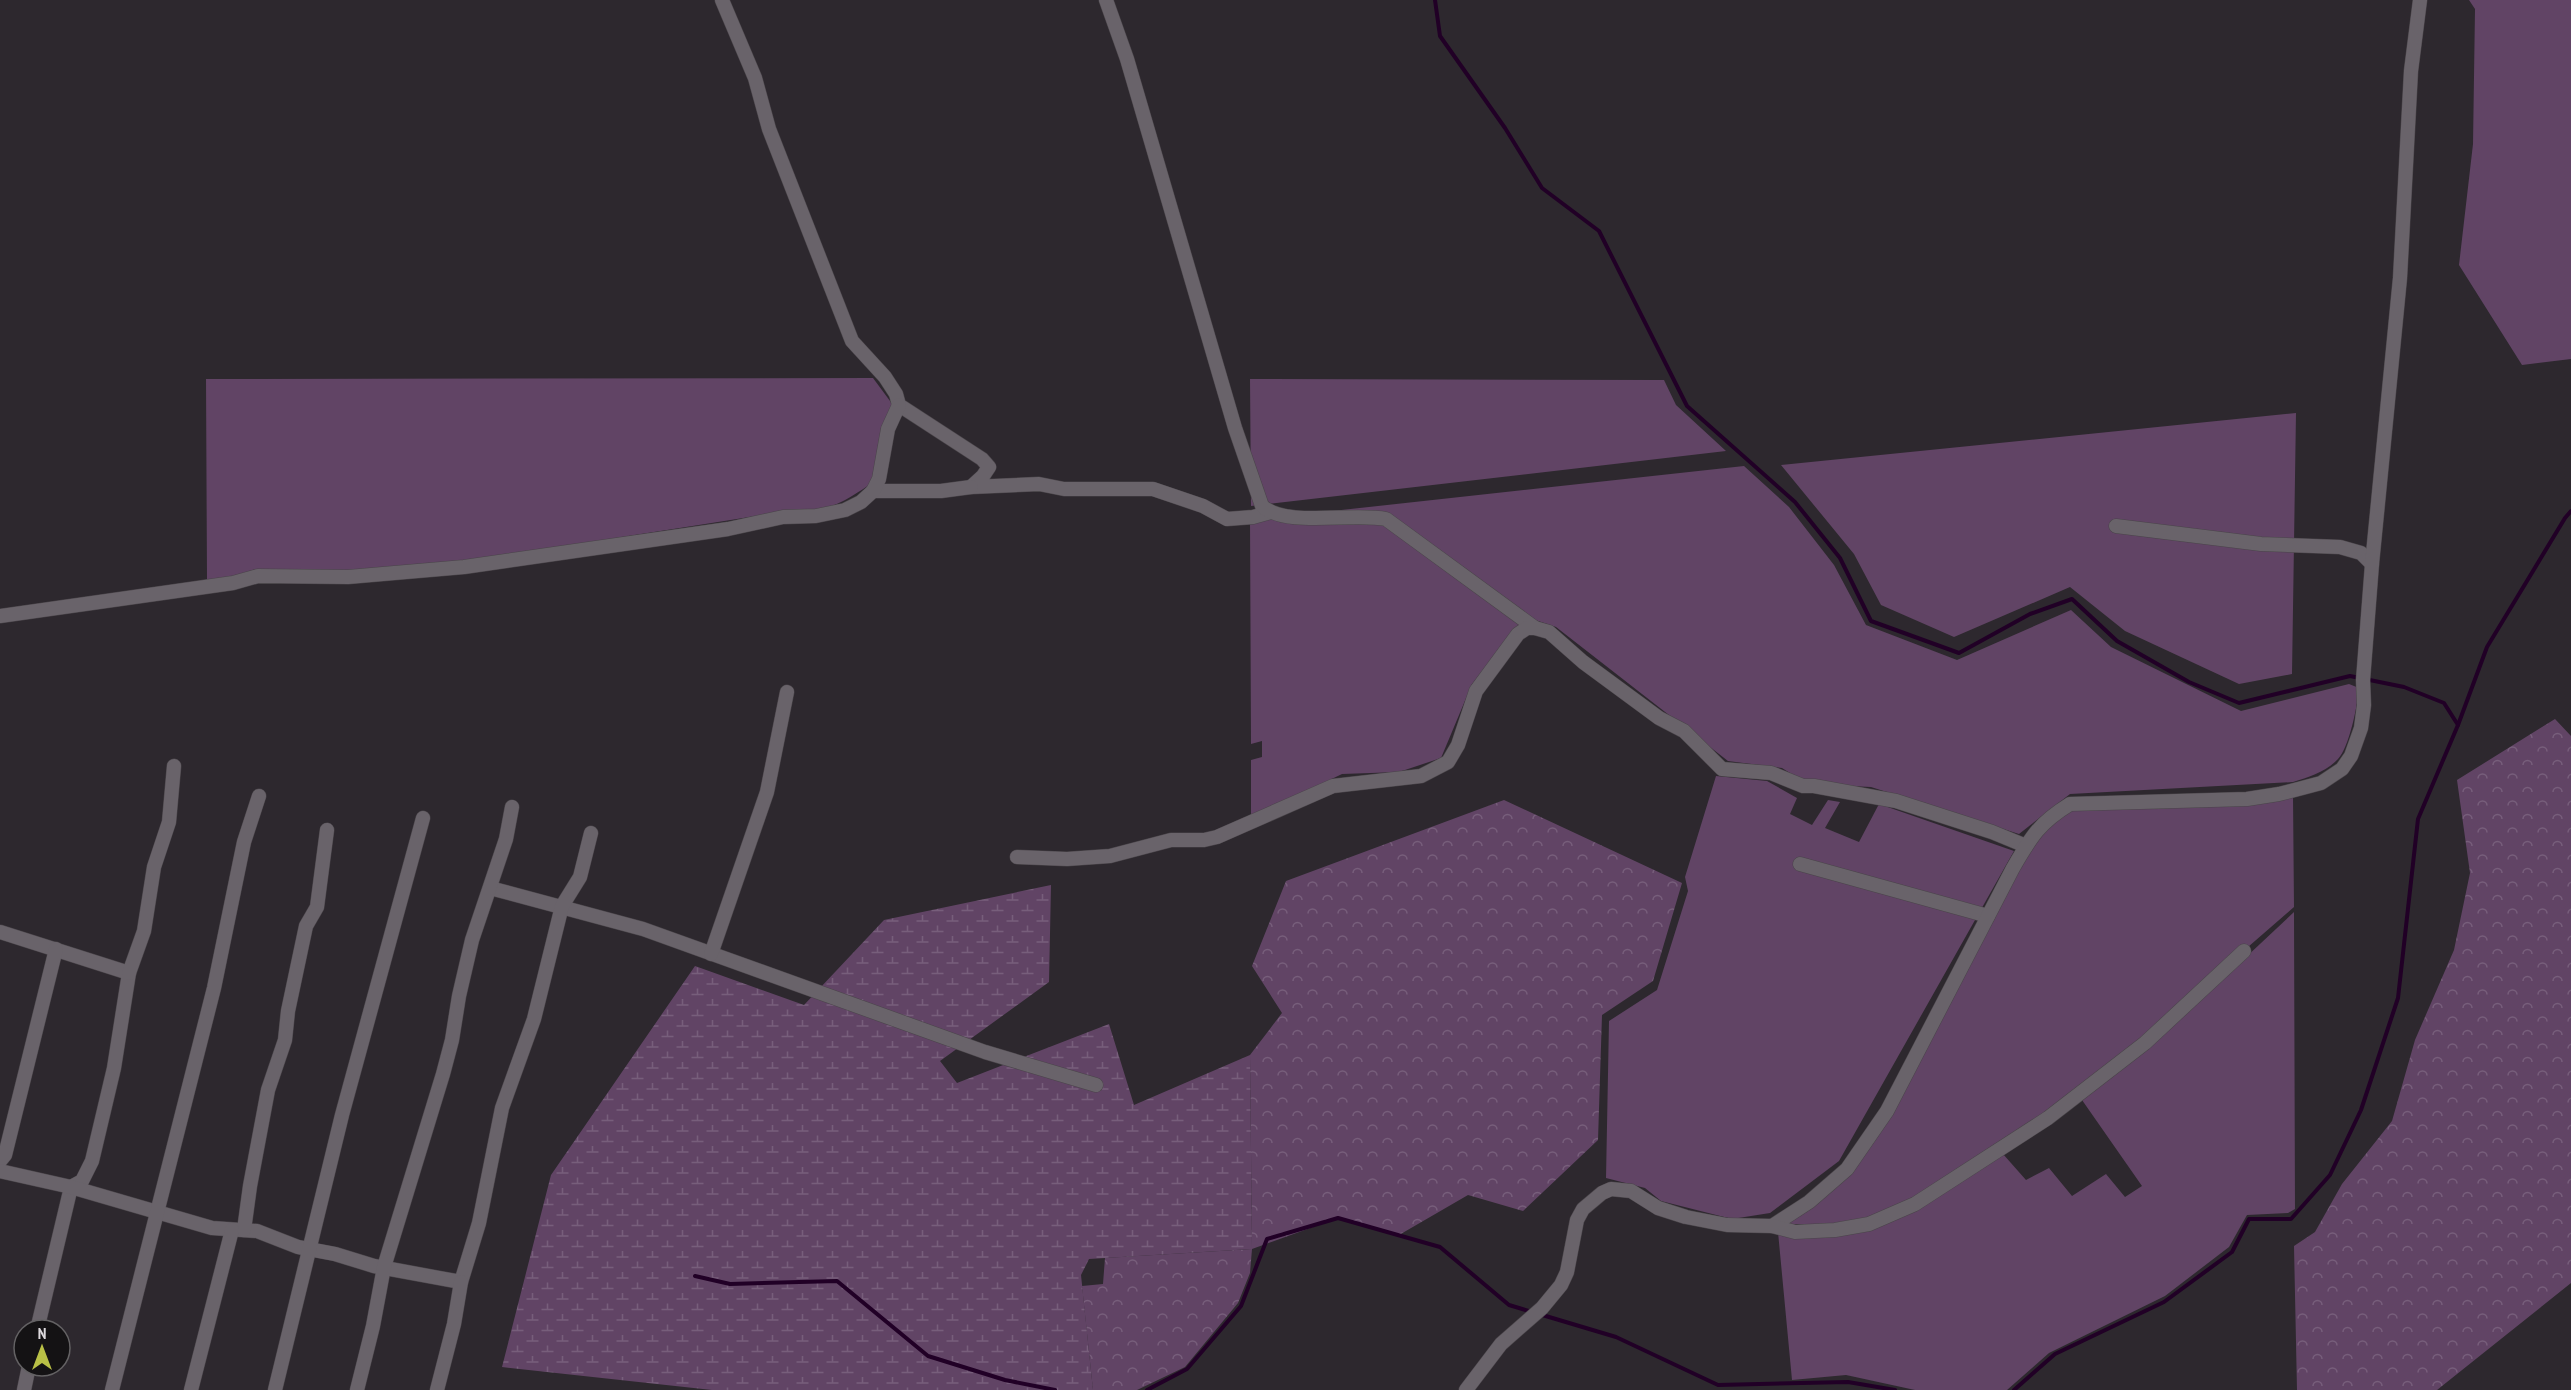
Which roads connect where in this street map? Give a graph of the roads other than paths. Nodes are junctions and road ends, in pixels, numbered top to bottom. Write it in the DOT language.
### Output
graph roads {
  1 [pos="722,0"];
  2 [pos="1106,0"];
  3 [pos="2420,0"];
  4 [pos="899,405"];
  5 [pos="971,487"];
  6 [pos="873,491"];
  7 [pos="1271,512"];
  8 [pos="2116,526"];
  9 [pos="2373,564"];
  10 [pos="0,616"];
  11 [pos="1535,628"];
  12 [pos="787,692"];
  13 [pos="174,765"];
  14 [pos="260,796"];
  15 [pos="512,807"];
  16 [pos="423,818"];
  17 [pos="327,830"];
  18 [pos="591,833"];
  19 [pos="2026,846"];
  20 [pos="1017,857"];
  21 [pos="1800,864"];
  22 [pos="490,888"];
  23 [pos="562,906"];
  24 [pos="1988,916"];
  25 [pos="0,932"];
  26 [pos="57,949"];
  27 [pos="2244,951"];
  28 [pos="711,954"];
  29 [pos="129,973"];
  30 [pos="1096,1085"];
  31 [pos="0,1161"];
  32 [pos="0,1171"];
  33 [pos="71,1187"];
  34 [pos="157,1211"];
  35 [pos="1772,1226"];
  36 [pos="238,1230"];
  37 [pos="310,1250"];
  38 [pos="384,1267"];
  39 [pos="461,1282"];
  40 [pos="40,1318"];
  41 [pos="112,1390"];
  42 [pos="191,1390"];
  43 [pos="275,1390"];
  44 [pos="357,1390"];
  45 [pos="437,1390"];
  46 [pos="1466,1390"];
  1 -- 4 [label="street"];
  2 -- 7 [label="street"];
  3 -- 9 [label="street"];
  4 -- 5 [label="street"];
  4 -- 6 [label="street"];
  5 -- 6 [label="street"];
  5 -- 7 [label="street"];
  6 -- 10 [label="street"];
  7 -- 11 [label="street"];
  8 -- 9 [label="street"];
  9 -- 19 [label="street"];
  11 -- 19 [label="street"];
  11 -- 20 [label="street"];
  12 -- 28 [label="street"];
  13 -- 29 [label="street"];
  14 -- 34 [label="street"];
  15 -- 22 [label="street"];
  16 -- 37 [label="street"];
  17 -- 36 [label="street"];
  18 -- 23 [label="street"];
  19 -- 24 [label="street"];
  21 -- 24 [label="street"];
  22 -- 23 [label="street"];
  22 -- 38 [label="street"];
  23 -- 28 [label="street"];
  23 -- 39 [label="street"];
  24 -- 35 [label="street"];
  25 -- 26 [label="street"];
  26 -- 29 [label="street"];
  26 -- 31 [label="street"];
  27 -- 35 [label="street"];
  28 -- 30 [label="street"];
  29 -- 33 [label="street"];
  32 -- 33 [label="street"];
  33 -- 34 [label="street"];
  33 -- 40 [label="street"];
  34 -- 36 [label="street"];
  34 -- 41 [label="street"];
  35 -- 46 [label="street"];
  36 -- 37 [label="street"];
  36 -- 42 [label="street"];
  37 -- 38 [label="street"];
  37 -- 43 [label="street"];
  38 -- 39 [label="street"];
  38 -- 44 [label="street"];
  39 -- 45 [label="street"];
}
